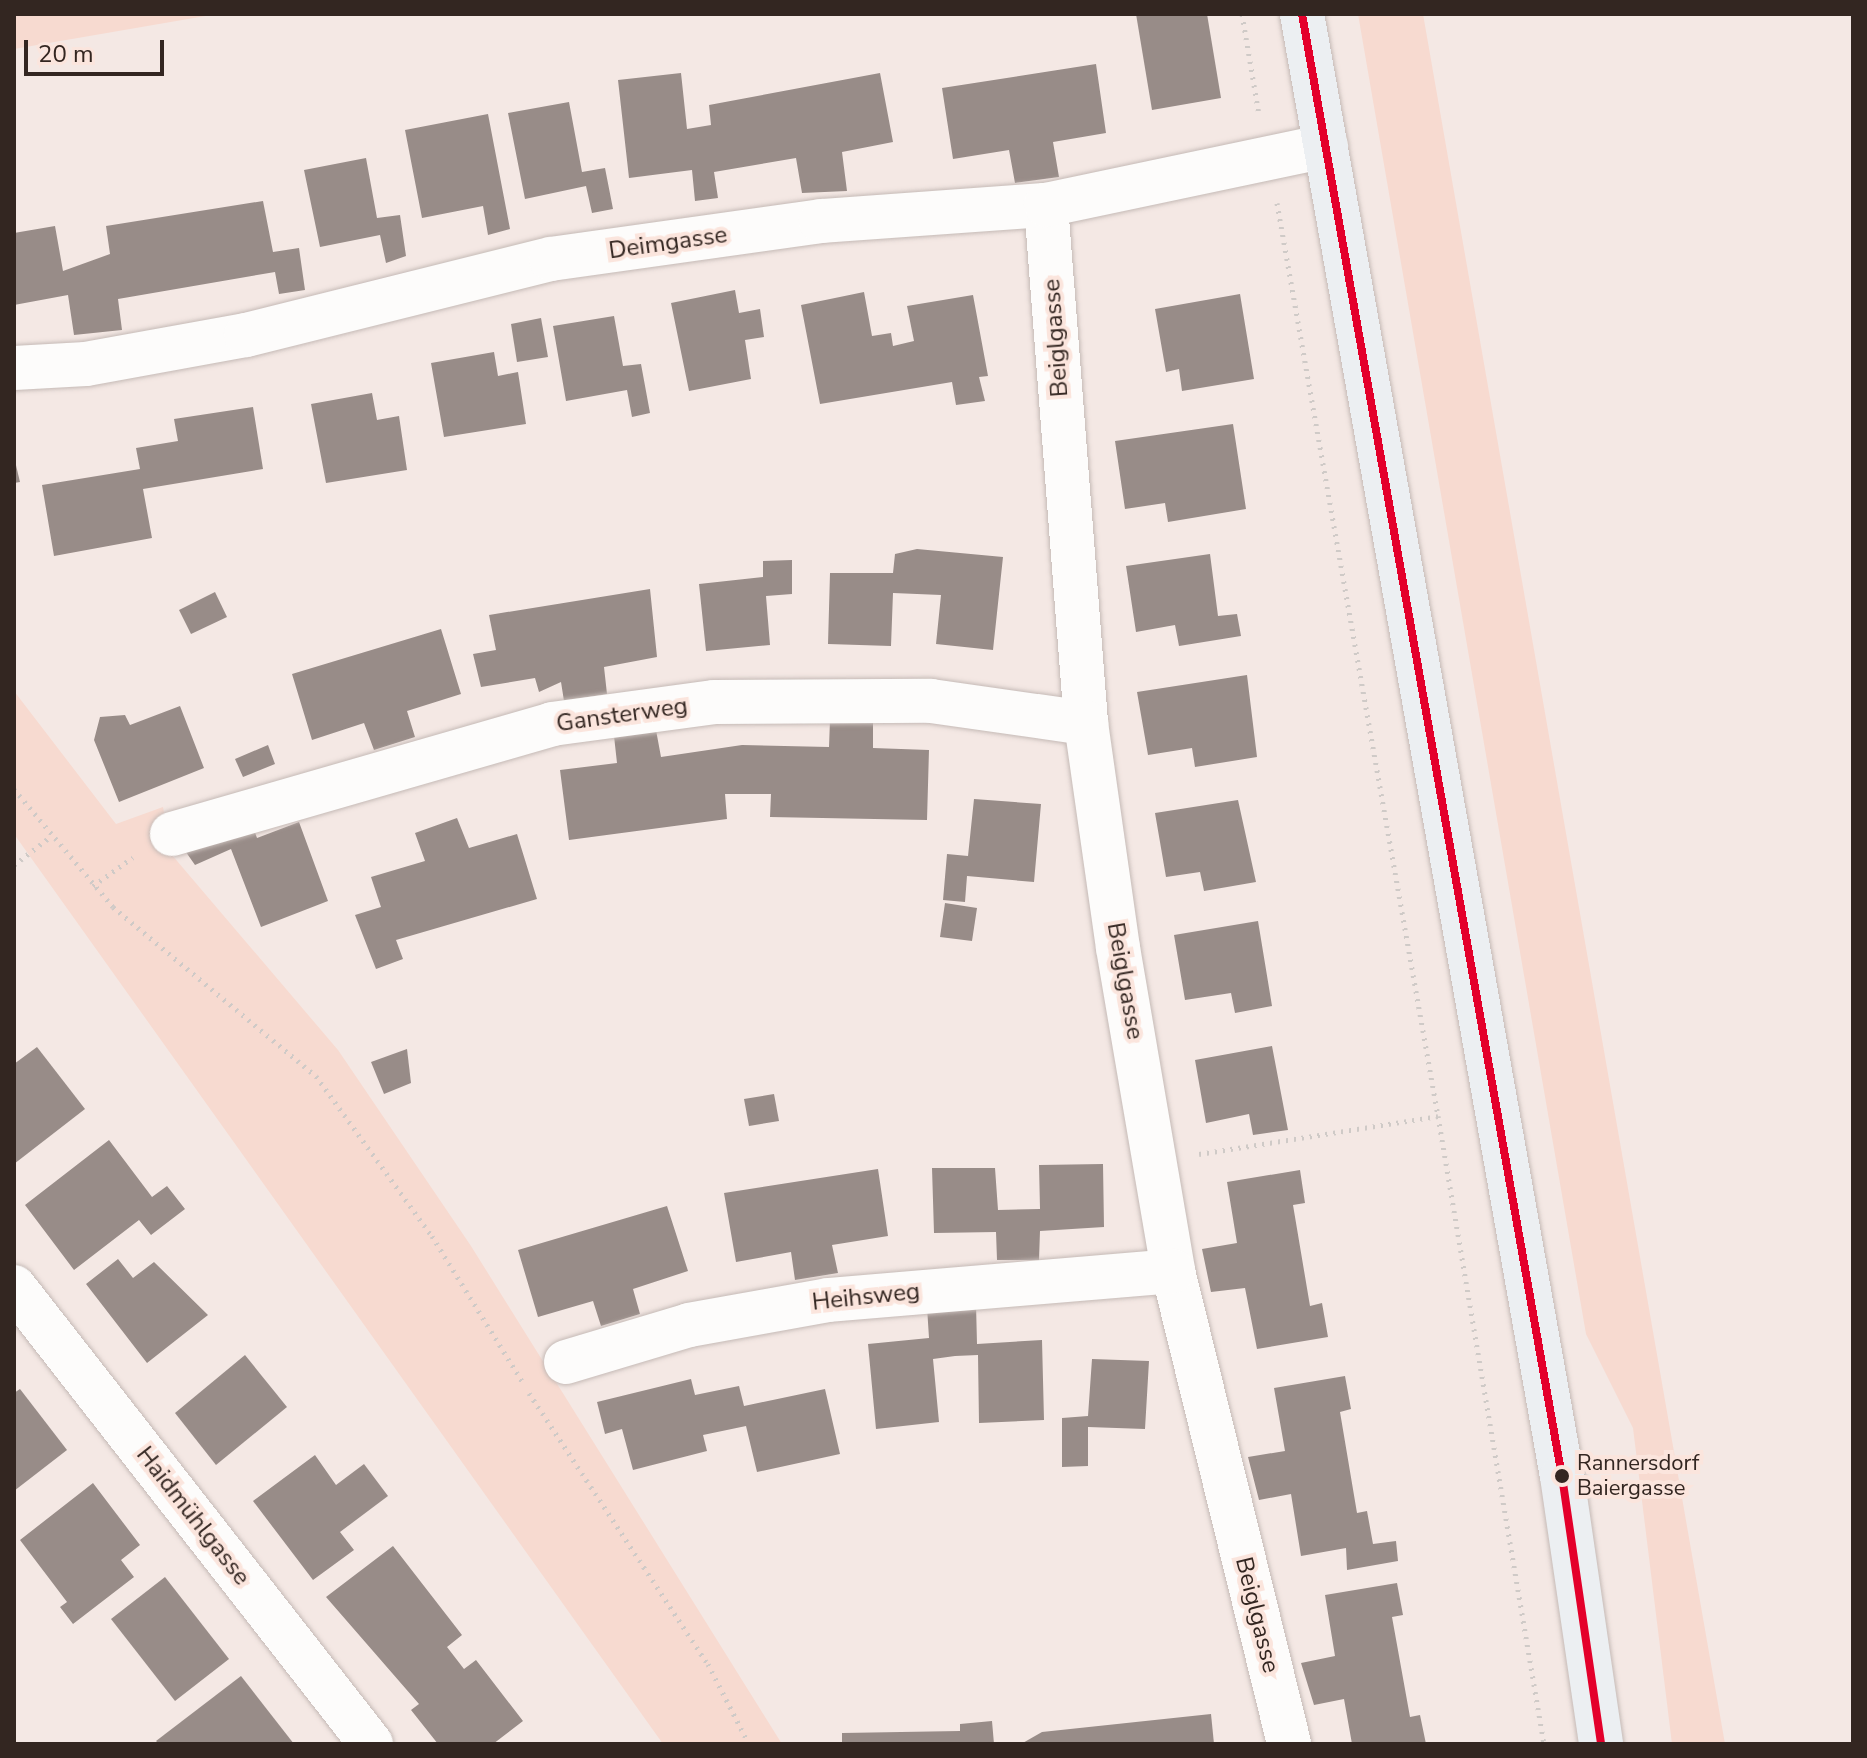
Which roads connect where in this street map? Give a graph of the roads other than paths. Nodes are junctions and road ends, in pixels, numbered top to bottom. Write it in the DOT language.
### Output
graph roads {
  1 [pos="1302,14"];
  2 [pos="1326,146"];
  3 [pos="1046,205"];
  4 [pos="14,368"];
  5 [pos="1086,723"];
  6 [pos="172,834"];
  7 [pos="1173,1271"];
  8 [pos="14,1287"];
  9 [pos="566,1362"];
  10 [pos="371,1744"];
  11 [pos="1289,1744"];
  12 [pos="1601,1744"];
  1 -- 2 [label="main road"];
  2 -- 3 [label="street, Deimgasse"];
  2 -- 12 [label="main road"];
  3 -- 4 [label="street, Deimgasse"];
  3 -- 5 [label="street, Beiglgasse"];
  5 -- 6 [label="street, Gansterweg"];
  5 -- 7 [label="street, Beiglgasse"];
  7 -- 9 [label="street, Heihsweg"];
  7 -- 11 [label="street, Beiglgasse"];
  8 -- 10 [label="street, Haidmühlgasse"];
}
